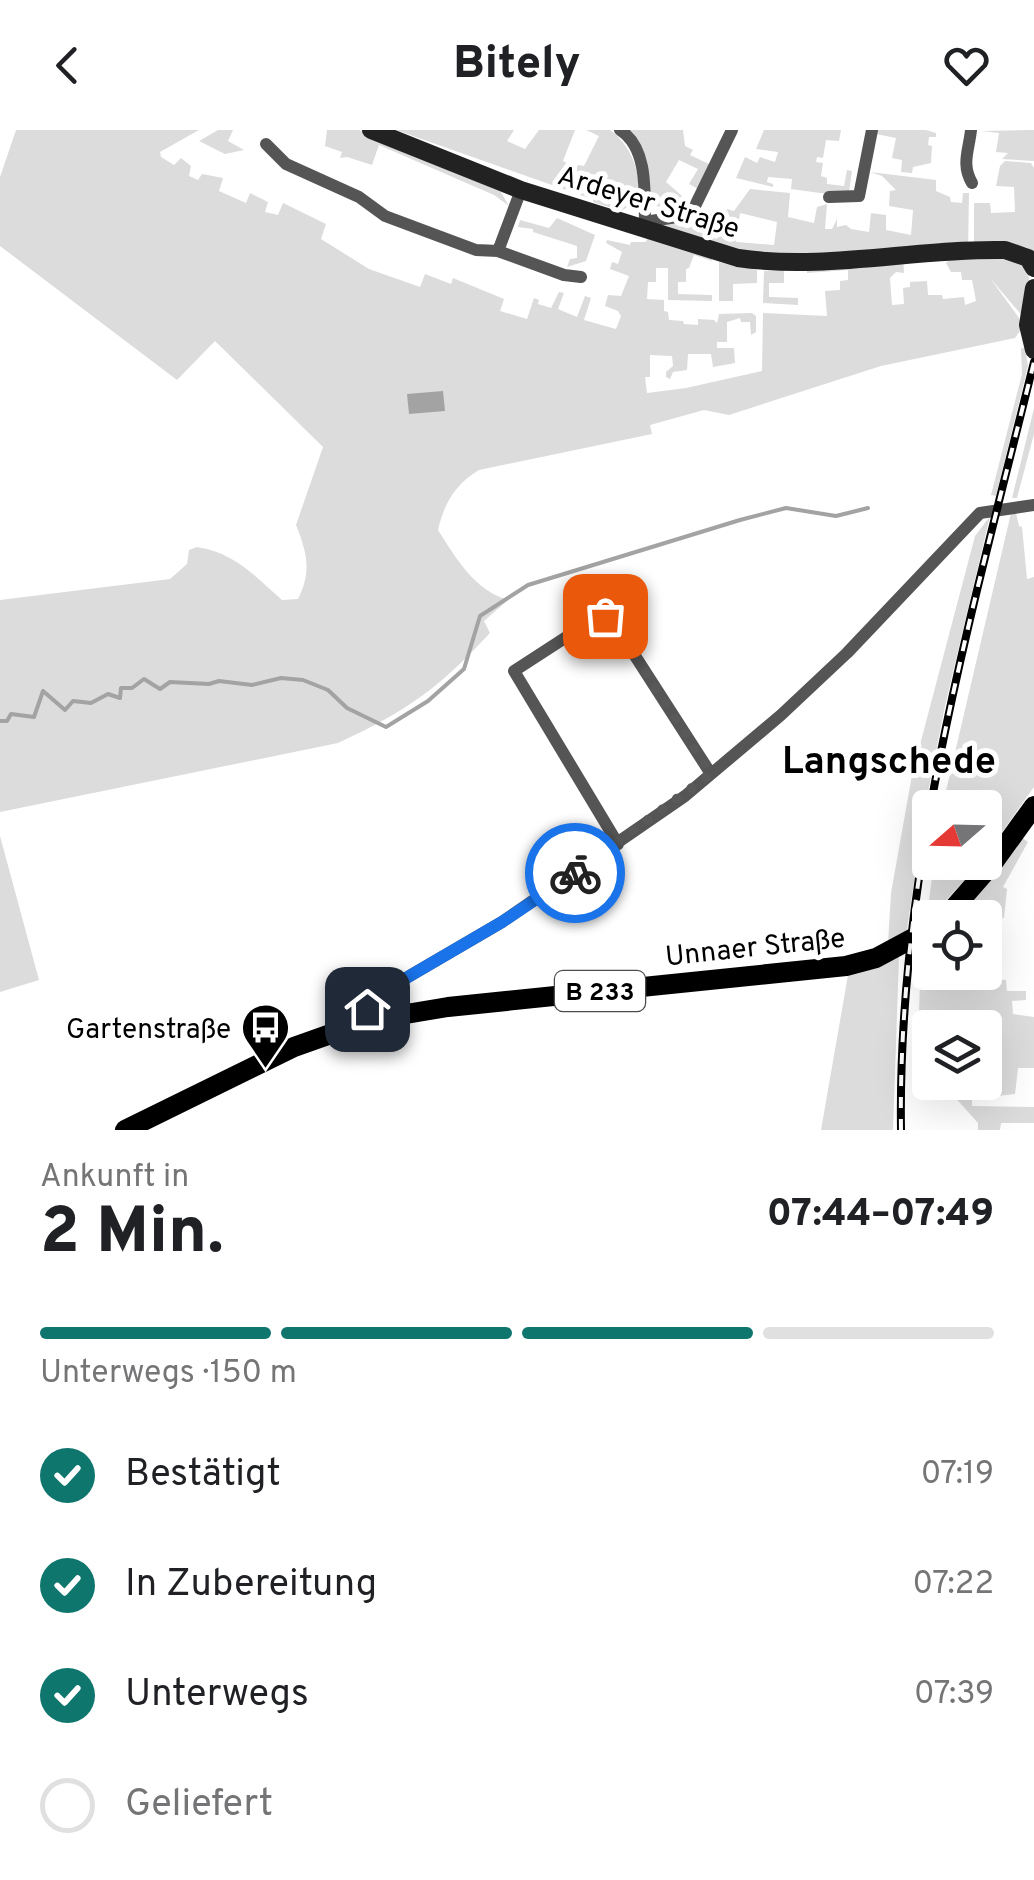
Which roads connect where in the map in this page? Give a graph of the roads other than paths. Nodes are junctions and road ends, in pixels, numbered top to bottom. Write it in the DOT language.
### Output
graph roads {
  1 [pos="371,130"];
  2 [pos="620,130"];
  3 [pos="732,130"];
  4 [pos="872,130"];
  5 [pos="971,130"];
  6 [pos="266,144"];
  7 [pos="972,183"];
  8 [pos="521,190"];
  9 [pos="829,197"];
  10 [pos="645,230"];
  11 [pos="498,251"];
  12 [pos="1034,265"];
  13 [pos="581,276"];
  14 [pos="1034,288"];
  15 [pos="1034,350"];
  16 [pos="1034,505"];
  17 [pos="711,774"];
  18 [pos="1034,806"];
  19 [pos="618,844"];
  20 [pos="961,900"];
  21 [pos="912,940"];
  22 [pos="370,1020"];
  23 [pos="126,1130"];
  1 -- 8 [label="main road, Ardeyer Straße"];
  2 -- 10 [label="street"];
  3 -- 10 [label="street"];
  4 -- 9 [label="street"];
  5 -- 7 [label="street"];
  6 -- 11 [label="street"];
  8 -- 10 [label="main road, Ardeyer Straße"];
  8 -- 11 [label="street"];
  10 -- 12 [label="main road, Ardeyer Straße"];
  11 -- 13 [label="street"];
  14 -- 15 [label="main road"];
  16 -- 17 [label="street"];
  17 -- 19 [label="street"];
  17 -- 19 [label="street"];
  18 -- 20 [label="main road"];
  19 -- 22 [label="street"];
  21 -- 22 [label="main road, Unnaer Straße / B 233"];
  22 -- 23 [label="main road, Unnaer Straße / B 233"];
}
